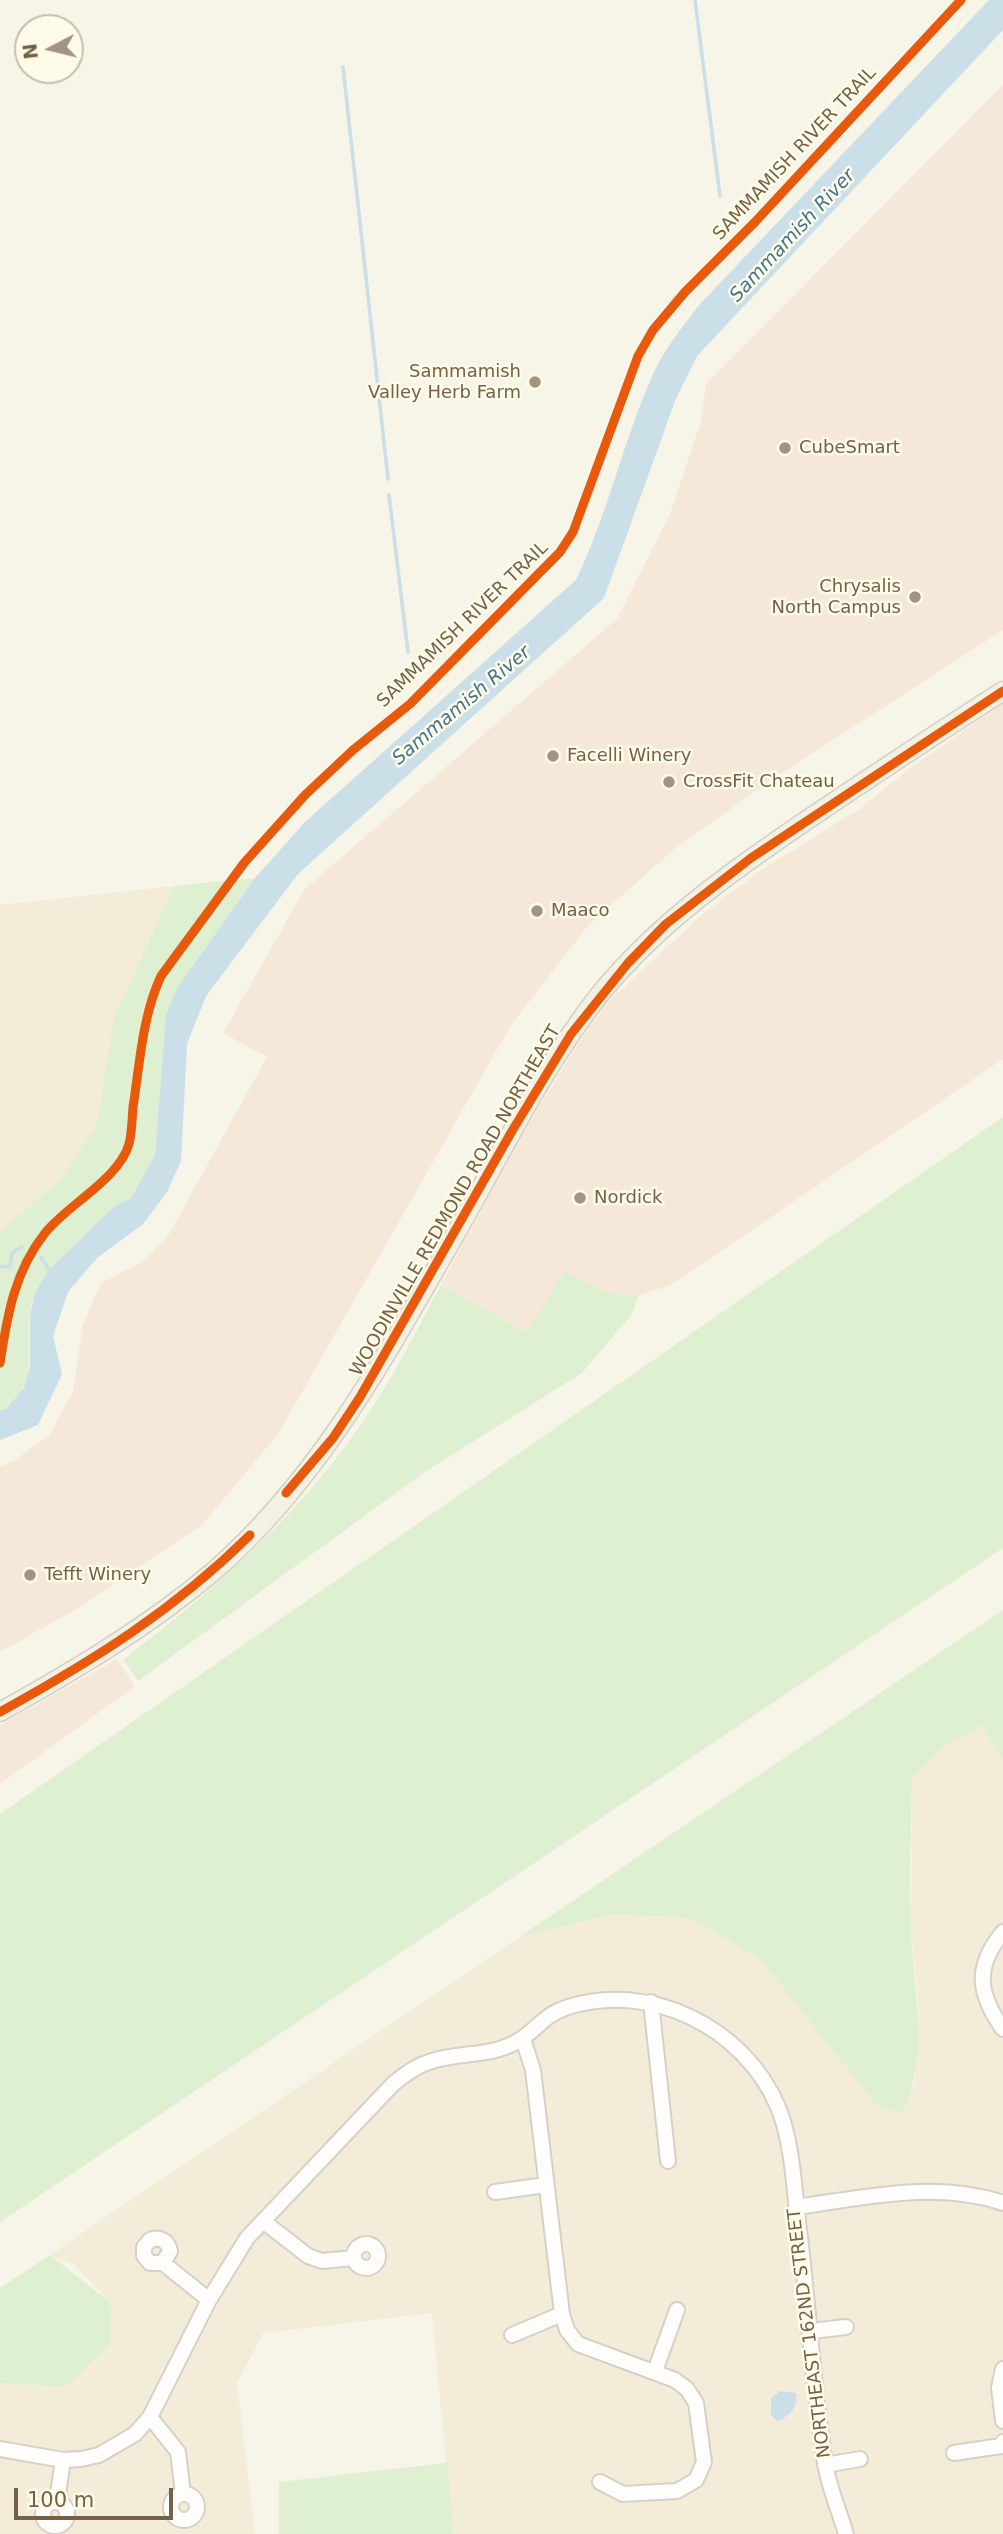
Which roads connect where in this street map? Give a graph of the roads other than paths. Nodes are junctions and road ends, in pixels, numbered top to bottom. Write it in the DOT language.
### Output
graph roads {
  1 [pos="1003,691"];
  2 [pos="0,1712"];
  3 [pos="1003,1933"];
  4 [pos="652,2002"];
  5 [pos="1003,2029"];
  6 [pos="523,2039"];
  7 [pos="668,2161"];
  8 [pos="546,2185"];
  9 [pos="495,2192"];
  10 [pos="1003,2203"];
  11 [pos="796,2207"];
  12 [pos="263,2221"];
  13 [pos="354,2258"];
  14 [pos="163,2263"];
  15 [pos="209,2300"];
  16 [pos="677,2310"];
  17 [pos="562,2314"];
  18 [pos="846,2327"];
  19 [pos="811,2331"];
  20 [pos="512,2336"];
  21 [pos="1003,2369"];
  22 [pos="655,2371"];
  23 [pos="150,2417"];
  24 [pos="1003,2421"];
  25 [pos="1003,2442"];
  26 [pos="0,2449"];
  27 [pos="954,2453"];
  28 [pos="860,2459"];
  29 [pos="63,2460"];
  30 [pos="825,2465"];
  31 [pos="600,2482"];
  32 [pos="183,2494"];
  33 [pos="57,2501"];
  34 [pos="846,2534"];
  1 -- 2 [label="main road, WOODINVILLE REDMOND ROAD NORTHEAST"];
  3 -- 5 [label="street"];
  4 -- 6 [label="street, NORTHEAST 162ND STREET"];
  4 -- 7 [label="street"];
  4 -- 11 [label="street, NORTHEAST 162ND STREET"];
  6 -- 8 [label="street"];
  6 -- 12 [label="street"];
  8 -- 9 [label="street"];
  8 -- 17 [label="street"];
  10 -- 11 [label="street"];
  11 -- 19 [label="street, NORTHEAST 162ND STREET"];
  12 -- 13 [label="street"];
  12 -- 15 [label="street"];
  14 -- 15 [label="street"];
  15 -- 23 [label="street"];
  16 -- 22 [label="street"];
  17 -- 20 [label="street"];
  17 -- 22 [label="street"];
  18 -- 19 [label="street"];
  19 -- 30 [label="street, NORTHEAST 162ND STREET"];
  21 -- 24 [label="street"];
  22 -- 31 [label="street"];
  23 -- 29 [label="street"];
  23 -- 32 [label="street"];
  25 -- 27 [label="street"];
  26 -- 29 [label="street"];
  28 -- 30 [label="street"];
  29 -- 33 [label="street"];
  30 -- 34 [label="street, NORTHEAST 162ND STREET"];
}
